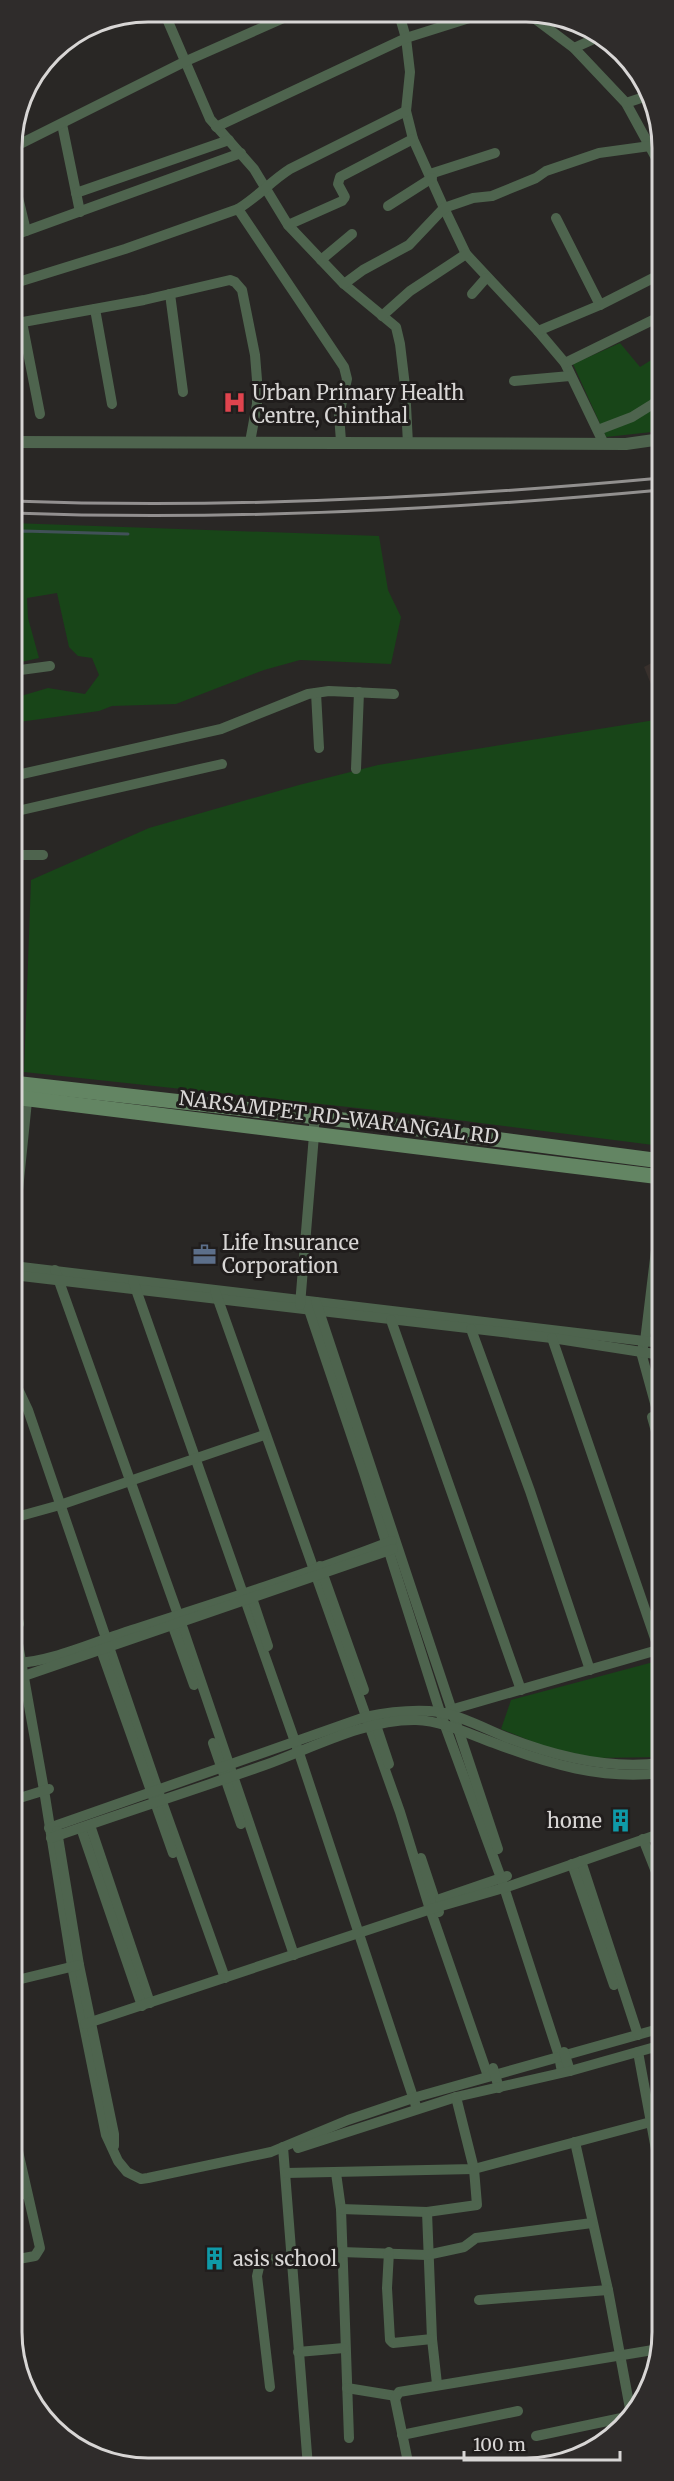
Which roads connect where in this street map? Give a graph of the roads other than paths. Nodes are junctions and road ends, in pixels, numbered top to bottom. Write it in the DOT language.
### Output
graph roads {
  1 [pos="401,22"];
  2 [pos="456,22"];
  3 [pos="168,23"];
  4 [pos="273,23"];
  5 [pos="542,24"];
  6 [pos="406,38"];
  7 [pos="590,41"];
  8 [pos="574,48"];
  9 [pos="184,62"];
  10 [pos="641,98"];
  11 [pos="626,103"];
  12 [pos="406,111"];
  13 [pos="62,124"];
  14 [pos="216,127"];
  15 [pos="229,140"];
  16 [pos="413,140"];
  17 [pos="23,143"];
  18 [pos="650,146"];
  19 [pos="652,150"];
  20 [pos="241,153"];
  21 [pos="495,153"];
  22 [pos="431,176"];
  23 [pos="265,191"];
  24 [pos="76,193"];
  25 [pos="388,206"];
  26 [pos="444,208"];
  27 [pos="238,209"];
  28 [pos="80,212"];
  29 [pos="23,218"];
  30 [pos="556,218"];
  31 [pos="288,225"];
  32 [pos="26,231"];
  33 [pos="23,232"];
  34 [pos="352,234"];
  35 [pos="466,254"];
  36 [pos="321,260"];
  37 [pos="486,278"];
  38 [pos="652,279"];
  39 [pos="23,281"];
  40 [pos="344,284"];
  41 [pos="170,294"];
  42 [pos="472,294"];
  43 [pos="600,305"];
  44 [pos="95,309"];
  45 [pos="382,316"];
  46 [pos="652,320"];
  47 [pos="23,322"];
  48 [pos="538,331"];
  49 [pos="23,346"];
  50 [pos="565,363"];
  51 [pos="570,376"];
  52 [pos="514,381"];
  53 [pos="183,392"];
  54 [pos="112,404"];
  55 [pos="652,405"];
  56 [pos="40,414"];
  57 [pos="598,430"];
  58 [pos="652,440"];
  59 [pos="341,441"];
  60 [pos="23,442"];
  61 [pos="250,442"];
  62 [pos="408,444"];
  63 [pos="604,444"];
  64 [pos="50,666"];
  65 [pos="23,670"];
  66 [pos="359,692"];
  67 [pos="316,693"];
  68 [pos="394,694"];
  69 [pos="319,748"];
  70 [pos="222,764"];
  71 [pos="356,769"];
  72 [pos="23,774"];
  73 [pos="23,810"];
  74 [pos="23,855"];
  75 [pos="43,855"];
  76 [pos="23,1084"];
  77 [pos="23,1099"];
  78 [pos="314,1117"];
  79 [pos="314,1135"];
  80 [pos="652,1160"];
  81 [pos="652,1176"];
  82 [pos="22,1268"];
  83 [pos="651,1272"];
  84 [pos="22,1275"];
  85 [pos="56,1275"];
  86 [pos="135,1285"];
  87 [pos="217,1296"];
  88 [pos="308,1305"];
  89 [pos="391,1320"];
  90 [pos="471,1329"];
  91 [pos="552,1338"];
  92 [pos="651,1346"];
  93 [pos="640,1348"];
  94 [pos="651,1352"];
  95 [pos="651,1390"];
  96 [pos="22,1398"];
  97 [pos="651,1403"];
  98 [pos="264,1435"];
  99 [pos="196,1459"];
  100 [pos="128,1481"];
  101 [pos="60,1504"];
  102 [pos="22,1515"];
  103 [pos="392,1545"];
  104 [pos="318,1571"];
  105 [pos="246,1598"];
  106 [pos="175,1620"];
  107 [pos="651,1625"];
  108 [pos="104,1644"];
  109 [pos="651,1652"];
  110 [pos="23,1668"];
  111 [pos="590,1670"];
  112 [pos="521,1690"];
  113 [pos="448,1713"];
  114 [pos="370,1721"];
  115 [pos="446,1725"];
  116 [pos="457,1730"];
  117 [pos="299,1747"];
  118 [pos="651,1764"];
  119 [pos="227,1772"];
  120 [pos="651,1775"];
  121 [pos="47,1789"];
  122 [pos="155,1796"];
  123 [pos="22,1797"];
  124 [pos="86,1826"];
  125 [pos="54,1832"];
  126 [pos="651,1837"];
  127 [pos="647,1839"];
  128 [pos="651,1847"];
  129 [pos="651,1853"];
  130 [pos="577,1862"];
  131 [pos="505,1882"];
  132 [pos="433,1905"];
  133 [pos="361,1929"];
  134 [pos="291,1952"];
  135 [pos="76,1966"];
  136 [pos="222,1976"];
  137 [pos="22,1979"];
  138 [pos="145,2002"];
  139 [pos="88,2020"];
  140 [pos="651,2031"];
  141 [pos="635,2036"];
  142 [pos="651,2048"];
  143 [pos="638,2052"];
  144 [pos="562,2056"];
  145 [pos="566,2072"];
  146 [pos="492,2074"];
  147 [pos="499,2088"];
  148 [pos="456,2097"];
  149 [pos="418,2103"];
  150 [pos="650,2122"];
  151 [pos="651,2127"];
  152 [pos="575,2142"];
  153 [pos="283,2150"];
  154 [pos="474,2169"];
  155 [pos="22,2170"];
  156 [pos="336,2173"];
  157 [pos="286,2174"];
  158 [pos="27,2193"];
  159 [pos="22,2194"];
  160 [pos="341,2209"];
  161 [pos="427,2212"];
  162 [pos="592,2223"];
  163 [pos="341,2252"];
  164 [pos="389,2252"];
  165 [pos="427,2254"];
  166 [pos="22,2258"];
  167 [pos="292,2258"];
  168 [pos="608,2290"];
  169 [pos="478,2300"];
  170 [pos="432,2338"];
  171 [pos="344,2349"];
  172 [pos="650,2350"];
  173 [pos="298,2352"];
  174 [pos="621,2355"];
  175 [pos="437,2384"];
  176 [pos="270,2387"];
  177 [pos="347,2388"];
  178 [pos="396,2396"];
  179 [pos="629,2404"];
  180 [pos="518,2411"];
  181 [pos="619,2418"];
  182 [pos="402,2435"];
  183 [pos="536,2436"];
  184 [pos="349,2438"];
  185 [pos="307,2458"];
  186 [pos="407,2458"];
  1 -- 6 [label="street"];
  2 -- 6 [label="street"];
  3 -- 9 [label="street"];
  4 -- 9 [label="street"];
  5 -- 8 [label="street"];
  6 -- 12 [label="street"];
  6 -- 14 [label="street"];
  7 -- 8 [label="street"];
  8 -- 11 [label="street"];
  9 -- 13 [label="street"];
  9 -- 14 [label="street"];
  10 -- 11 [label="street"];
  11 -- 18 [label="street"];
  12 -- 16 [label="street"];
  12 -- 23 [label="street"];
  13 -- 17 [label="street"];
  13 -- 24 [label="street"];
  14 -- 15 [label="street"];
  15 -- 20 [label="street"];
  15 -- 24 [label="street"];
  16 -- 22 [label="street"];
  16 -- 31 [label="street"];
  18 -- 19 [label="street"];
  18 -- 26 [label="street"];
  20 -- 23 [label="street"];
  20 -- 28 [label="street"];
  21 -- 22 [label="street"];
  22 -- 25 [label="street"];
  22 -- 26 [label="street"];
  23 -- 27 [label="street"];
  23 -- 31 [label="street"];
  24 -- 28 [label="street"];
  26 -- 35 [label="street"];
  26 -- 40 [label="street"];
  27 -- 39 [label="street"];
  27 -- 59 [label="street"];
  28 -- 32 [label="street"];
  29 -- 32 [label="street"];
  30 -- 43 [label="street"];
  31 -- 36 [label="street"];
  32 -- 33 [label="street"];
  34 -- 36 [label="street"];
  35 -- 37 [label="street"];
  35 -- 45 [label="street"];
  36 -- 40 [label="street"];
  37 -- 42 [label="street"];
  37 -- 48 [label="street"];
  38 -- 43 [label="street"];
  40 -- 45 [label="street"];
  41 -- 44 [label="street"];
  41 -- 53 [label="street"];
  41 -- 61 [label="street"];
  43 -- 48 [label="street"];
  44 -- 47 [label="street"];
  44 -- 54 [label="street"];
  45 -- 62 [label="street"];
  46 -- 50 [label="street"];
  48 -- 50 [label="street"];
  49 -- 56 [label="street"];
  50 -- 51 [label="street"];
  51 -- 52 [label="street"];
  51 -- 57 [label="street"];
  55 -- 57 [label="street"];
  57 -- 63 [label="street"];
  58 -- 63 [label="street"];
  59 -- 61 [label="street"];
  59 -- 62 [label="street"];
  60 -- 61 [label="street"];
  62 -- 63 [label="street"];
  64 -- 65 [label="street"];
  66 -- 67 [label="street"];
  66 -- 68 [label="street"];
  66 -- 71 [label="street"];
  67 -- 69 [label="street"];
  67 -- 72 [label="street"];
  70 -- 73 [label="street"];
  74 -- 75 [label="street"];
  76 -- 78 [label="main road, NARSAMPET RD-WARANGAL RD"];
  77 -- 79 [label="main road, NARSAMPET RD-WARANGAL RD"];
  78 -- 79 [label="street"];
  78 -- 80 [label="main road, NARSAMPET RD-WARANGAL RD"];
  79 -- 81 [label="main road, NARSAMPET RD-WARANGAL RD"];
  79 -- 88 [label="street"];
  82 -- 85 [label="street"];
  83 -- 93 [label="street"];
  84 -- 85 [label="street"];
  85 -- 86 [label="street"];
  85 -- 100 [label="street"];
  86 -- 87 [label="street"];
  86 -- 99 [label="street"];
  87 -- 88 [label="street"];
  87 -- 98 [label="street"];
  88 -- 89 [label="street"];
  88 -- 93 [label="street"];
  88 -- 103 [label="street"];
  89 -- 90 [label="street"];
  89 -- 112 [label="street"];
  90 -- 91 [label="street"];
  90 -- 111 [label="street"];
  91 -- 93 [label="street"];
  91 -- 107 [label="street"];
  92 -- 93 [label="street"];
  93 -- 94 [label="street"];
  93 -- 95 [label="street"];
  93 -- 97 [label="street"];
  96 -- 101 [label="street"];
  98 -- 99 [label="street"];
  98 -- 104 [label="street"];
  99 -- 100 [label="street"];
  99 -- 105 [label="street"];
  100 -- 101 [label="street"];
  100 -- 106 [label="street"];
  101 -- 102 [label="street"];
  101 -- 108 [label="street"];
  103 -- 104 [label="street"];
  103 -- 113 [label="street"];
  104 -- 105 [label="street"];
  104 -- 114 [label="street"];
  105 -- 106 [label="street"];
  105 -- 117 [label="street"];
  106 -- 108 [label="street"];
  106 -- 119 [label="street"];
  108 -- 110 [label="street"];
  108 -- 122 [label="street"];
  109 -- 111 [label="street"];
  110 -- 121 [label="street"];
  111 -- 112 [label="street"];
  112 -- 113 [label="street"];
  113 -- 114 [label="street"];
  113 -- 115 [label="street"];
  113 -- 116 [label="street"];
  113 -- 118 [label="street"];
  114 -- 115 [label="street"];
  114 -- 117 [label="street"];
  114 -- 132 [label="street"];
  115 -- 116 [label="street"];
  115 -- 131 [label="street"];
  116 -- 120 [label="street"];
  116 -- 131 [label="street"];
  117 -- 119 [label="street"];
  117 -- 133 [label="street"];
  119 -- 122 [label="street"];
  119 -- 134 [label="street"];
  121 -- 123 [label="street"];
  121 -- 125 [label="street"];
  122 -- 124 [label="street"];
  122 -- 125 [label="street"];
  122 -- 136 [label="street"];
  124 -- 125 [label="street"];
  124 -- 138 [label="street"];
  125 -- 135 [label="street"];
  126 -- 127 [label="street"];
  127 -- 128 [label="street"];
  127 -- 129 [label="street"];
  127 -- 130 [label="street"];
  130 -- 131 [label="street"];
  130 -- 141 [label="street"];
  131 -- 132 [label="street"];
  131 -- 144 [label="street"];
  132 -- 133 [label="street"];
  132 -- 146 [label="street"];
  133 -- 134 [label="street"];
  133 -- 149 [label="street"];
  134 -- 136 [label="street"];
  135 -- 137 [label="street"];
  135 -- 139 [label="street"];
  136 -- 138 [label="street"];
  138 -- 139 [label="street"];
  139 -- 153 [label="street"];
  140 -- 141 [label="street"];
  141 -- 144 [label="street"];
  142 -- 143 [label="street"];
  143 -- 145 [label="street"];
  143 -- 150 [label="street"];
  144 -- 145 [label="street"];
  144 -- 146 [label="street"];
  145 -- 147 [label="street"];
  146 -- 147 [label="street"];
  146 -- 149 [label="street"];
  147 -- 148 [label="street"];
  148 -- 149 [label="street"];
  148 -- 154 [label="street"];
  149 -- 153 [label="street"];
  150 -- 151 [label="street"];
  150 -- 152 [label="street"];
  152 -- 154 [label="street"];
  152 -- 162 [label="street"];
  153 -- 157 [label="street"];
  154 -- 156 [label="street"];
  154 -- 161 [label="street"];
  155 -- 158 [label="street"];
  156 -- 157 [label="street"];
  156 -- 160 [label="street"];
  157 -- 167 [label="street"];
  158 -- 159 [label="street"];
  158 -- 166 [label="street"];
  160 -- 161 [label="street"];
  160 -- 163 [label="street"];
  161 -- 165 [label="street"];
  162 -- 165 [label="street"];
  162 -- 168 [label="street"];
  163 -- 164 [label="street"];
  163 -- 171 [label="street"];
  164 -- 165 [label="street"];
  164 -- 170 [label="street"];
  165 -- 170 [label="street"];
  167 -- 173 [label="street"];
  167 -- 176 [label="street"];
  168 -- 169 [label="street"];
  168 -- 174 [label="street"];
  170 -- 175 [label="street"];
  171 -- 173 [label="street"];
  171 -- 177 [label="street"];
  172 -- 174 [label="street"];
  173 -- 185 [label="street"];
  174 -- 175 [label="street"];
  174 -- 179 [label="street"];
  175 -- 178 [label="street"];
  177 -- 178 [label="street"];
  177 -- 184 [label="street"];
  178 -- 182 [label="street"];
  180 -- 182 [label="street"];
  181 -- 183 [label="street"];
  182 -- 186 [label="street"];
}
